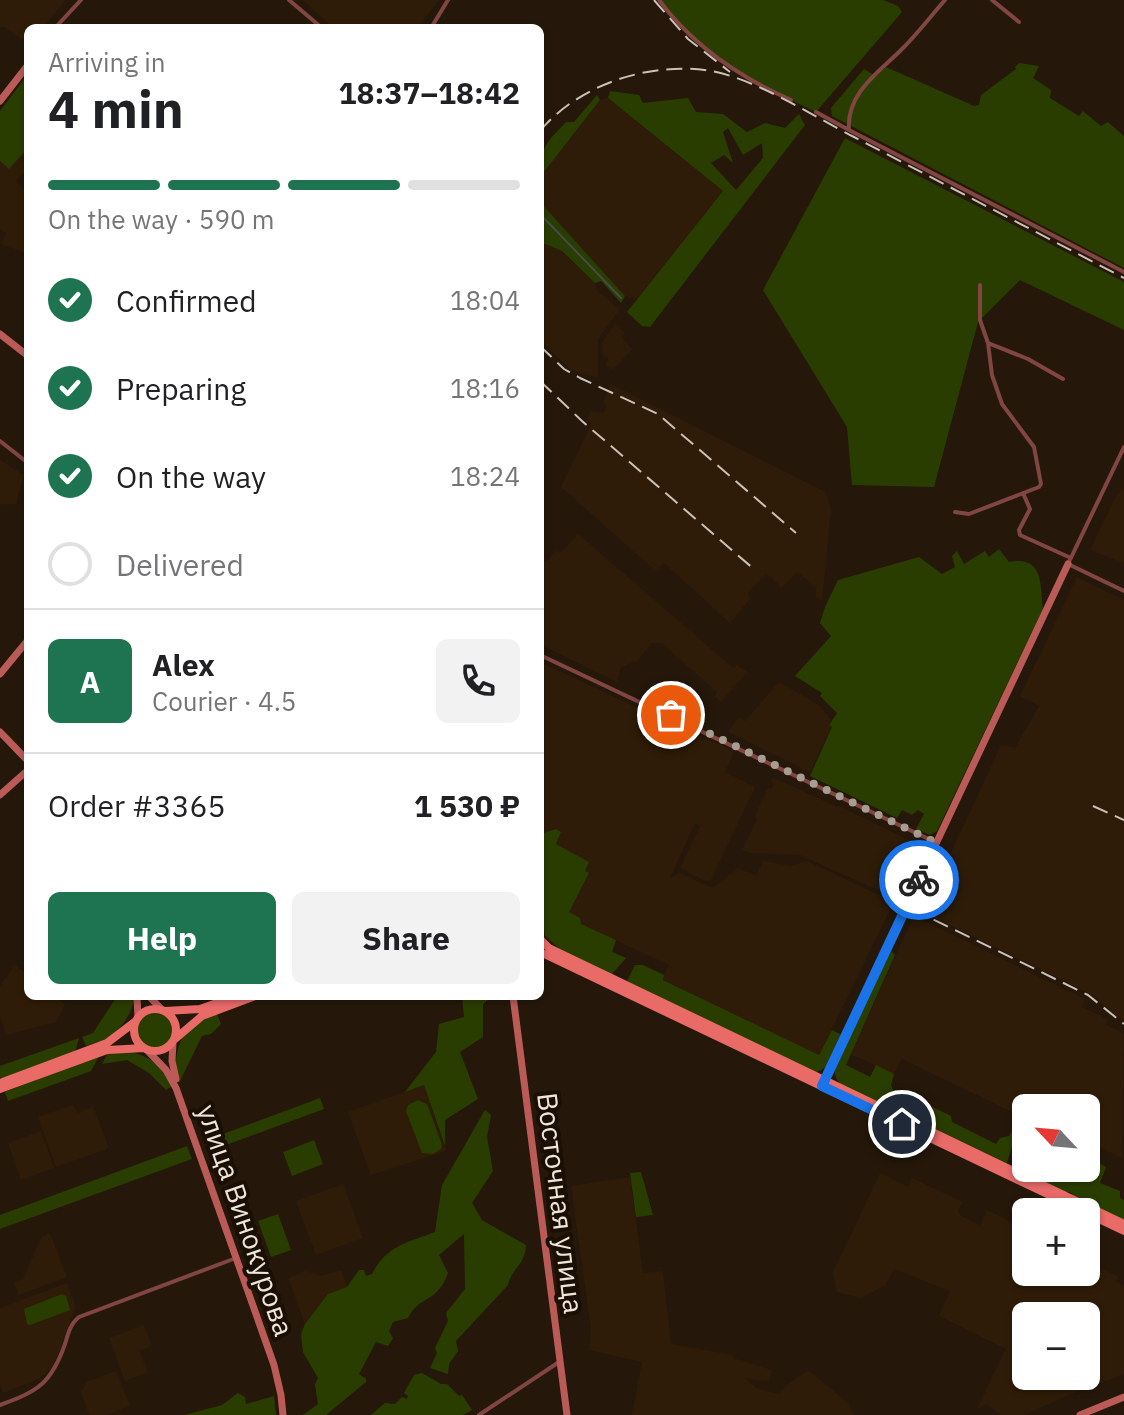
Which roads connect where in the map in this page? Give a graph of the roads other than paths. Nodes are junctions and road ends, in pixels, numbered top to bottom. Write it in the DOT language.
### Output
graph roads {
  1 [pos="81,0"];
  2 [pos="289,0"];
  3 [pos="448,0"];
  4 [pos="659,0"];
  5 [pos="945,0"];
  6 [pos="992,0"];
  7 [pos="1019,22"];
  8 [pos="61,24"];
  9 [pos="317,24"];
  10 [pos="433,24"];
  11 [pos="24,70"];
  12 [pos="791,100"];
  13 [pos="0,101"];
  14 [pos="816,112"];
  15 [pos="849,130"];
  16 [pos="1124,272"];
  17 [pos="980,285"];
  18 [pos="0,334"];
  19 [pos="988,343"];
  20 [pos="24,353"];
  21 [pos="1063,379"];
  22 [pos="0,441"];
  23 [pos="1124,447"];
  24 [pos="24,460"];
  25 [pos="1023,493"];
  26 [pos="955,512"];
  27 [pos="1070,561"];
  28 [pos="1124,591"];
  29 [pos="24,645"];
  30 [pos="544,657"];
  31 [pos="0,674"];
  32 [pos="0,735"];
  33 [pos="24,762"];
  34 [pos="24,770"];
  35 [pos="0,795"];
  36 [pos="937,843"];
  37 [pos="544,943"];
  38 [pos="544,954"];
  39 [pos="622,987"];
  40 [pos="137,1000"];
  41 [pos="153,1000"];
  42 [pos="225,1000"];
  43 [pos="244,1000"];
  44 [pos="514,1000"];
  45 [pos="164,1010"];
  46 [pos="137,1019"];
  47 [pos="174,1041"];
  48 [pos="145,1049"];
  49 [pos="825,1079"];
  50 [pos="0,1083"];
  51 [pos="0,1089"];
  52 [pos="896,1118"];
  53 [pos="1060,1198"];
  54 [pos="218,1202"];
  55 [pos="1100,1216"];
  56 [pos="1100,1218"];
  57 [pos="1124,1224"];
  58 [pos="1124,1231"];
  59 [pos="238,1257"];
  60 [pos="559,1362"];
  61 [pos="1124,1397"];
  62 [pos="0,1405"];
  63 [pos="284,1415"];
  64 [pos="479,1415"];
  65 [pos="567,1415"];
  66 [pos="1080,1415"];
  1 -- 8 [label="street"];
  2 -- 9 [label="street"];
  3 -- 10 [label="street"];
  4 -- 12 [label="street"];
  5 -- 15 [label="street"];
  6 -- 7 [label="street"];
  11 -- 13 [label="main road"];
  14 -- 15 [label="street"];
  15 -- 16 [label="street"];
  17 -- 19 [label="street"];
  18 -- 20 [label="main road"];
  19 -- 21 [label="street"];
  19 -- 25 [label="street"];
  22 -- 24 [label="street"];
  23 -- 27 [label="street"];
  25 -- 26 [label="street"];
  25 -- 27 [label="street"];
  27 -- 28 [label="street"];
  27 -- 36 [label="main road"];
  29 -- 31 [label="main road"];
  30 -- 36 [label="street"];
  32 -- 33 [label="main road"];
  34 -- 35 [label="main road"];
  36 -- 49 [label="main road"];
  37 -- 39 [label="main road"];
  38 -- 39 [label="main road"];
  39 -- 49 [label="main road"];
  40 -- 46 [label="main road"];
  41 -- 45 [label="main road"];
  42 -- 45 [label="main road"];
  43 -- 47 [label="main road"];
  44 -- 60 [label="main road, Восточная улица"];
  45 -- 46 [label="main road"];
  45 -- 47 [label="main road"];
  46 -- 48 [label="main road"];
  46 -- 50 [label="main road"];
  47 -- 48 [label="main road"];
  47 -- 54 [label="main road, улица Винокурова"];
  48 -- 51 [label="main road"];
  48 -- 54 [label="main road, улица Винокурова"];
  49 -- 52 [label="main road"];
  49 -- 52 [label="main road"];
  52 -- 53 [label="main road"];
  54 -- 59 [label="main road, улица Винокурова"];
  55 -- 57 [label="main road"];
  56 -- 58 [label="main road"];
  59 -- 62 [label="street"];
  59 -- 63 [label="main road, улица Винокурова"];
  60 -- 64 [label="street"];
  60 -- 65 [label="main road, Восточная улица"];
  61 -- 66 [label="main road"];
}
